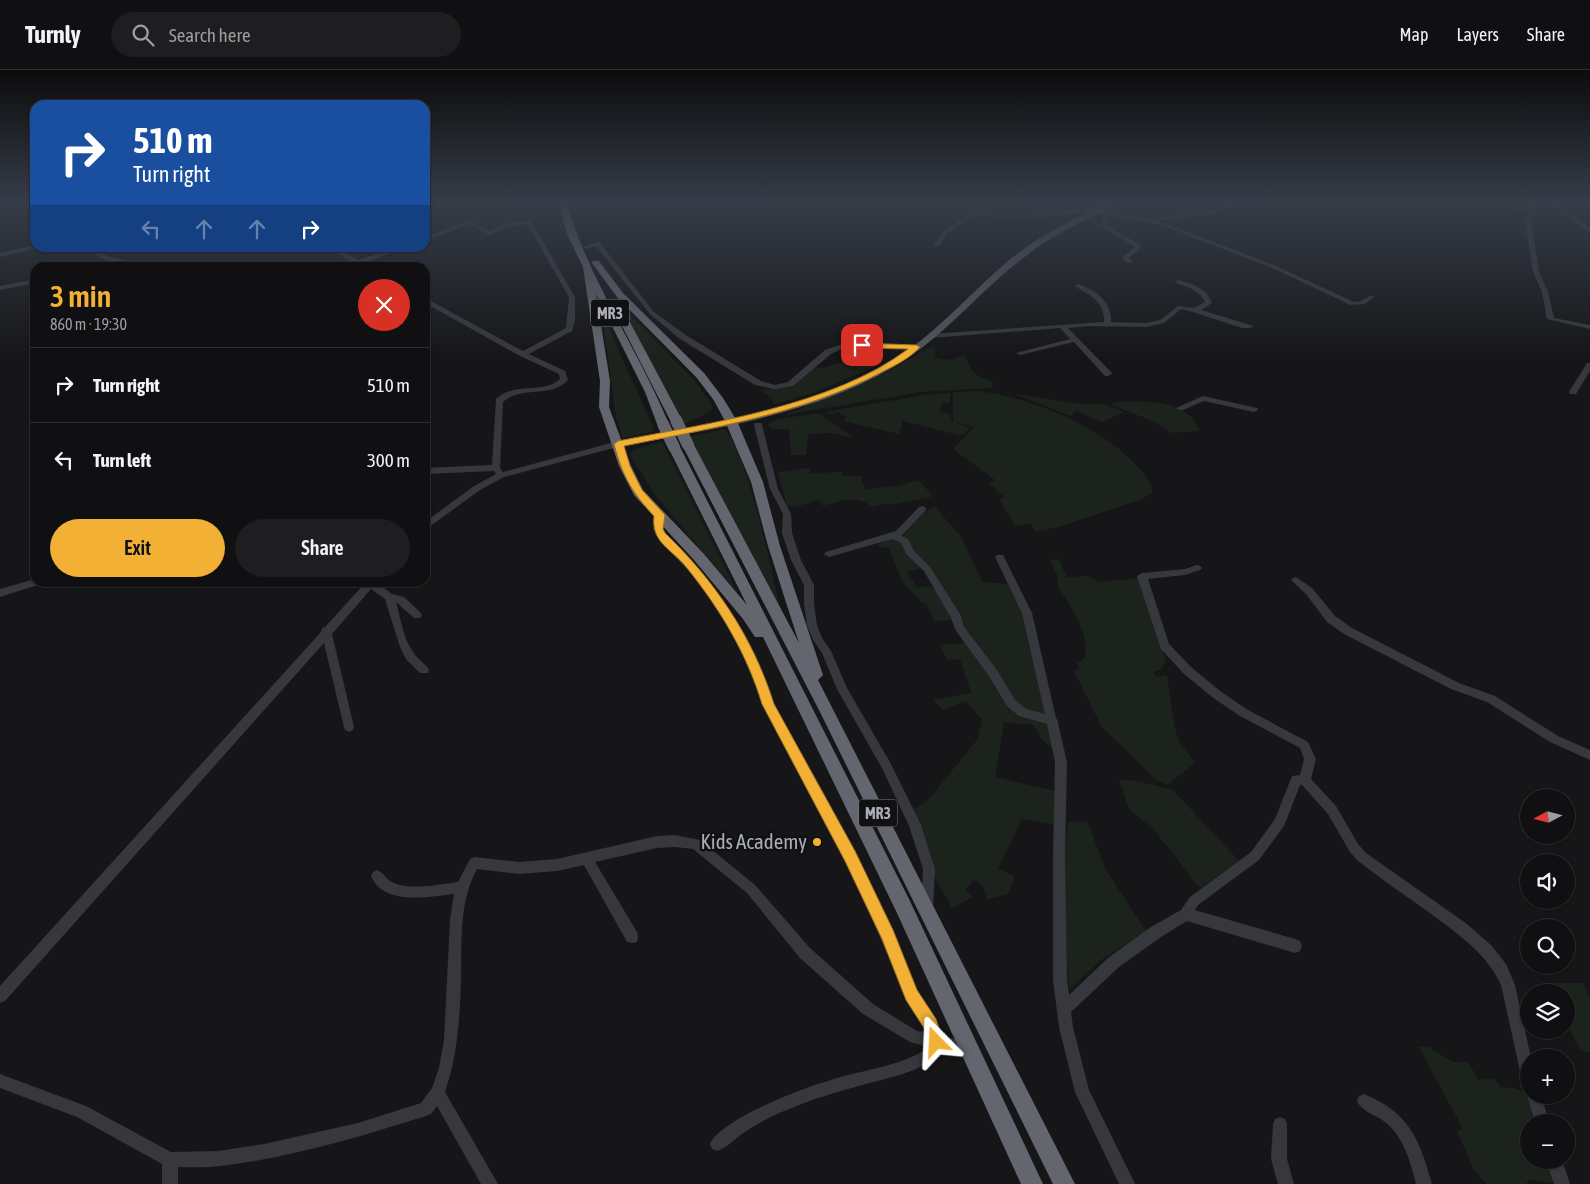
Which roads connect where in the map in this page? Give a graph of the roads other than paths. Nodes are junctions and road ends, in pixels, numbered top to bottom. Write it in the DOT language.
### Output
graph roads {
  1 [pos="97,253"];
  2 [pos="343,253"];
  3 [pos="386,253"];
  4 [pos="547,253"];
  5 [pos="584,253"];
  6 [pos="588,253"];
  7 [pos="605,253"];
  8 [pos="1025,253"];
  9 [pos="1132,253"];
  10 [pos="1238,253"];
  11 [pos="1533,253"];
  12 [pos="610,259"];
  13 [pos="119,262"];
  14 [pos="360,262"];
  15 [pos="1130,262"];
  16 [pos="592,264"];
  17 [pos="30,282"];
  18 [pos="1178,282"];
  19 [pos="1078,286"];
  20 [pos="0,288"];
  21 [pos="1372,297"];
  22 [pos="430,303"];
  23 [pos="1195,310"];
  24 [pos="1107,325"];
  25 [pos="1062,326"];
  26 [pos="1250,326"];
  27 [pos="1590,327"];
  28 [pos="930,336"];
  29 [pos="1074,340"];
  30 [pos="916,347"];
  31 [pos="1020,353"];
  32 [pos="523,354"];
  33 [pos="1590,365"];
  34 [pos="1108,374"];
  35 [pos="1573,392"];
  36 [pos="1180,408"];
  37 [pos="1254,410"];
  38 [pos="731,421"];
  39 [pos="758,425"];
  40 [pos="618,444"];
  41 [pos="681,446"];
  42 [pos="430,471"];
  43 [pos="498,472"];
  44 [pos="922,509"];
  45 [pos="660,515"];
  46 [pos="430,523"];
  47 [pos="892,536"];
  48 [pos="829,554"];
  49 [pos="1000,557"];
  50 [pos="1197,568"];
  51 [pos="1296,580"];
  52 [pos="30,584"];
  53 [pos="367,587"];
  54 [pos="376,587"];
  55 [pos="0,593"];
  56 [pos="390,597"];
  57 [pos="417,615"];
  58 [pos="326,632"];
  59 [pos="424,670"];
  60 [pos="793,681"];
  61 [pos="826,710"];
  62 [pos="1053,721"];
  63 [pos="348,727"];
  64 [pos="1590,754"];
  65 [pos="1304,780"];
  66 [pos="587,859"];
  67 [pos="377,876"];
  68 [pos="463,887"];
  69 [pos="927,910"];
  70 [pos="1186,914"];
  71 [pos="632,937"];
  72 [pos="1295,946"];
  73 [pos="0,996"];
  74 [pos="1065,1008"];
  75 [pos="940,1043"];
  76 [pos="1522,1049"];
  77 [pos="973,1050"];
  78 [pos="0,1081"];
  79 [pos="438,1093"];
  80 [pos="1364,1101"];
  81 [pos="1280,1124"];
  82 [pos="717,1144"];
  83 [pos="170,1160"];
  84 [pos="1557,1169"];
  85 [pos="170,1184"];
  86 [pos="490,1184"];
  87 [pos="1032,1184"];
  88 [pos="1064,1184"];
  89 [pos="1127,1184"];
  90 [pos="1286,1184"];
  91 [pos="1424,1184"];
  92 [pos="1562,1184"];
  1 -- 13 [label="street"];
  2 -- 14 [label="street"];
  3 -- 14 [label="street"];
  4 -- 32 [label="street"];
  5 -- 16 [label="highway, MR3"];
  6 -- 16 [label="highway, MR3"];
  7 -- 12 [label="street"];
  8 -- 28 [label="main road"];
  9 -- 15 [label="street"];
  10 -- 21 [label="street"];
  11 -- 27 [label="street"];
  12 -- 16 [label="street"];
  12 -- 30 [label="street"];
  16 -- 38 [label="highway"];
  16 -- 40 [label="highway"];
  16 -- 41 [label="highway, MR3, bridge"];
  16 -- 41 [label="highway, MR3, bridge"];
  17 -- 20 [label="street"];
  18 -- 23 [label="street"];
  19 -- 24 [label="street"];
  22 -- 32 [label="street"];
  23 -- 24 [label="street"];
  23 -- 26 [label="street"];
  24 -- 25 [label="street"];
  25 -- 28 [label="street"];
  25 -- 29 [label="street"];
  28 -- 30 [label="main road"];
  29 -- 31 [label="street"];
  29 -- 34 [label="street"];
  30 -- 38 [label="main road"];
  32 -- 43 [label="street"];
  33 -- 35 [label="street"];
  36 -- 37 [label="street"];
  38 -- 40 [label="main road"];
  38 -- 61 [label="highway"];
  39 -- 69 [label="street"];
  40 -- 43 [label="street"];
  40 -- 45 [label="highway"];
  41 -- 60 [label="highway, MR3"];
  41 -- 61 [label="highway, MR3"];
  42 -- 43 [label="street"];
  43 -- 46 [label="street"];
  44 -- 47 [label="street"];
  45 -- 60 [label="highway"];
  45 -- 75 [label="street"];
  47 -- 48 [label="street"];
  47 -- 62 [label="street"];
  49 -- 62 [label="street"];
  50 -- 65 [label="street"];
  51 -- 64 [label="street"];
  52 -- 55 [label="street"];
  53 -- 58 [label="street"];
  54 -- 56 [label="street"];
  56 -- 57 [label="street"];
  56 -- 59 [label="street"];
  58 -- 63 [label="street"];
  58 -- 73 [label="street"];
  60 -- 77 [label="highway, MR3"];
  61 -- 69 [label="highway, MR3"];
  62 -- 74 [label="street"];
  65 -- 70 [label="street"];
  65 -- 76 [label="street"];
  66 -- 68 [label="street"];
  66 -- 71 [label="street"];
  66 -- 75 [label="street"];
  67 -- 68 [label="street"];
  68 -- 79 [label="street"];
  69 -- 88 [label="highway, MR3"];
  70 -- 72 [label="street"];
  70 -- 74 [label="street"];
  74 -- 89 [label="street"];
  75 -- 77 [label="street"];
  75 -- 82 [label="street"];
  77 -- 87 [label="highway, MR3"];
  78 -- 83 [label="street"];
  79 -- 83 [label="street"];
  79 -- 86 [label="street"];
  80 -- 91 [label="street"];
  81 -- 90 [label="street"];
  83 -- 85 [label="street"];
  84 -- 92 [label="street"];
}
